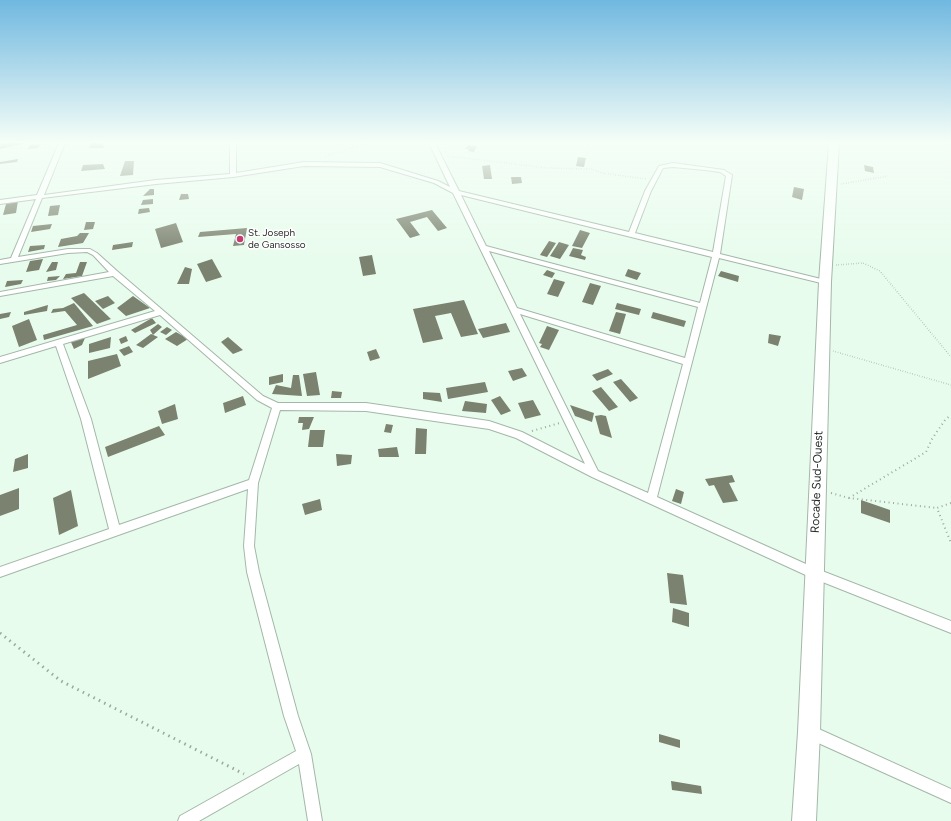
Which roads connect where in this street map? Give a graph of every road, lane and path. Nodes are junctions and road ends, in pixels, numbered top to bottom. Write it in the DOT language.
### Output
graph roads {
  1 [pos="46,181"];
  2 [pos="164,181"];
  3 [pos="434,181"];
  4 [pos="452,181"];
  5 [pos="653,181"];
  6 [pos="728,181"];
  7 [pos="831,181"];
  8 [pos="855,181"];
  9 [pos="838,184"];
  10 [pos="458,192"];
  11 [pos="39,197"];
  12 [pos="0,202"];
  13 [pos="631,235"];
  14 [pos="485,248"];
  15 [pos="716,256"];
  16 [pos="14,259"];
  17 [pos="0,262"];
  18 [pos="826,265"];
  19 [pos="114,273"];
  20 [pos="825,282"];
  21 [pos="0,294"];
  22 [pos="703,306"];
  23 [pos="515,310"];
  24 [pos="161,312"];
  25 [pos="58,342"];
  26 [pos="822,348"];
  27 [pos="951,357"];
  28 [pos="0,360"];
  29 [pos="688,362"];
  30 [pos="951,385"];
  31 [pos="277,406"];
  32 [pos="951,415"];
  33 [pos="569,420"];
  34 [pos="519,435"];
  35 [pos="595,474"];
  36 [pos="254,483"];
  37 [pos="817,490"];
  38 [pos="849,498"];
  39 [pos="651,499"];
  40 [pos="951,503"];
  41 [pos="937,508"];
  42 [pos="115,531"];
  43 [pos="951,543"];
  44 [pos="0,572"];
  45 [pos="814,573"];
  46 [pos="951,627"];
  47 [pos="0,633"];
  48 [pos="809,732"];
  49 [pos="304,754"];
  50 [pos="258,781"];
  51 [pos="951,796"];
  52 [pos="185,821"];
  53 [pos="316,821"];
  54 [pos="804,821"];
  1 -- 11 [label="street"];
  2 -- 11 [label="street"];
  3 -- 10 [label="street"];
  4 -- 10 [label="street"];
  5 -- 13 [label="street"];
  6 -- 15 [label="street"];
  7 -- 18 [label="main road, Rocade Sud-Ouest"];
  8 -- 9 [label="path"];
  10 -- 13 [label="street"];
  10 -- 14 [label="street"];
  11 -- 12 [label="street"];
  11 -- 16 [label="street"];
  13 -- 15 [label="street"];
  14 -- 22 [label="street"];
  14 -- 23 [label="street"];
  15 -- 20 [label="street"];
  15 -- 22 [label="street"];
  16 -- 17 [label="street"];
  16 -- 19 [label="street"];
  18 -- 20 [label="main road, Rocade Sud-Ouest"];
  18 -- 27 [label="path"];
  19 -- 21 [label="street"];
  19 -- 24 [label="street"];
  20 -- 26 [label="main road, Rocade Sud-Ouest"];
  22 -- 29 [label="street"];
  23 -- 29 [label="street"];
  23 -- 33 [label="street"];
  24 -- 25 [label="street"];
  24 -- 31 [label="street"];
  25 -- 28 [label="street"];
  25 -- 42 [label="street"];
  26 -- 30 [label="path"];
  26 -- 37 [label="main road, Rocade Sud-Ouest"];
  29 -- 39 [label="street"];
  31 -- 34 [label="street"];
  31 -- 36 [label="street"];
  32 -- 38 [label="path"];
  33 -- 34 [label="path"];
  33 -- 35 [label="street"];
  34 -- 35 [label="street"];
  35 -- 39 [label="street"];
  36 -- 42 [label="street"];
  36 -- 49 [label="street"];
  37 -- 38 [label="path"];
  37 -- 45 [label="main road, Rocade Sud-Ouest"];
  38 -- 41 [label="path"];
  39 -- 45 [label="street"];
  40 -- 41 [label="path"];
  41 -- 43 [label="path"];
  42 -- 44 [label="street"];
  45 -- 46 [label="street"];
  45 -- 48 [label="main road, Rocade Sud-Ouest"];
  47 -- 50 [label="path"];
  48 -- 51 [label="street"];
  48 -- 54 [label="main road, Rocade Sud-Ouest"];
  49 -- 50 [label="street"];
  49 -- 53 [label="street"];
  50 -- 52 [label="street"];
}
